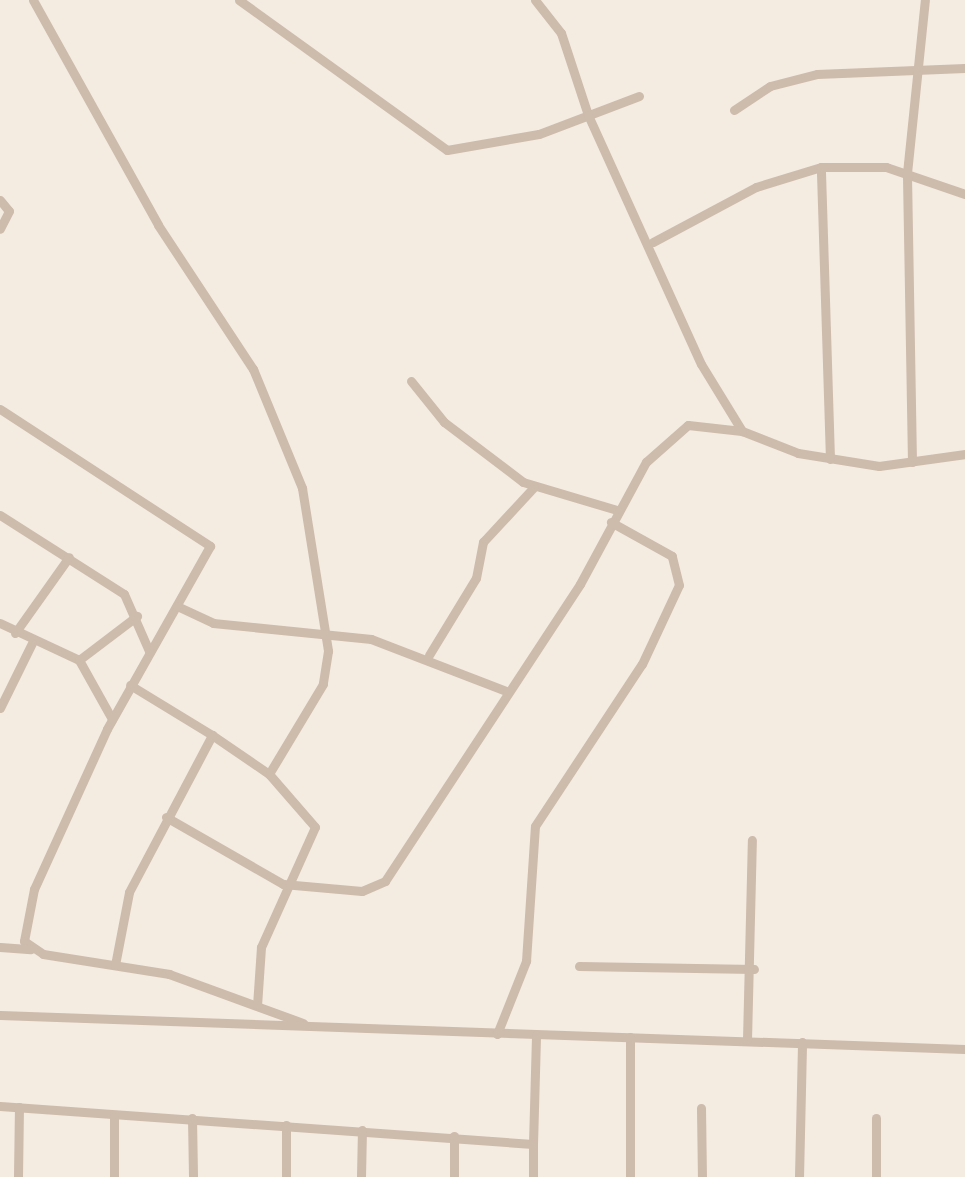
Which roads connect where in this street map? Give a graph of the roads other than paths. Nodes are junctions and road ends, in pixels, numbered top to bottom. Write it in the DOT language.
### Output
graph roads {
  1 [pos="33,0"];
  2 [pos="239,0"];
  3 [pos="536,0"];
  4 [pos="924,0"];
  5 [pos="914,64"];
  6 [pos="965,68"];
  7 [pos="639,96"];
  8 [pos="734,110"];
  9 [pos="588,115"];
  10 [pos="820,167"];
  11 [pos="908,173"];
  12 [pos="965,194"];
  13 [pos="0,200"];
  14 [pos="0,229"];
  15 [pos="653,242"];
  16 [pos="411,380"];
  17 [pos="0,408"];
  18 [pos="742,431"];
  19 [pos="965,454"];
  20 [pos="830,459"];
  21 [pos="912,462"];
  22 [pos="534,487"];
  23 [pos="616,510"];
  24 [pos="0,514"];
  25 [pos="611,522"];
  26 [pos="68,557"];
  27 [pos="177,606"];
  28 [pos="137,616"];
  29 [pos="0,623"];
  30 [pos="15,632"];
  31 [pos="328,632"];
  32 [pos="32,643"];
  33 [pos="149,651"];
  34 [pos="429,655"];
  35 [pos="79,660"];
  36 [pos="130,685"];
  37 [pos="508,692"];
  38 [pos="0,708"];
  39 [pos="112,719"];
  40 [pos="212,735"];
  41 [pos="269,774"];
  42 [pos="166,817"];
  43 [pos="752,840"];
  44 [pos="283,884"];
  45 [pos="0,946"];
  46 [pos="31,949"];
  47 [pos="115,964"];
  48 [pos="579,966"];
  49 [pos="754,969"];
  50 [pos="257,1005"];
  51 [pos="0,1015"];
  52 [pos="303,1023"];
  53 [pos="497,1034"];
  54 [pos="536,1036"];
  55 [pos="630,1038"];
  56 [pos="748,1040"];
  57 [pos="802,1042"];
  58 [pos="965,1049"];
  59 [pos="0,1106"];
  60 [pos="18,1107"];
  61 [pos="701,1108"];
  62 [pos="114,1116"];
  63 [pos="192,1118"];
  64 [pos="876,1118"];
  65 [pos="286,1125"];
  66 [pos="362,1130"];
  67 [pos="454,1136"];
  68 [pos="533,1144"];
  69 [pos="18,1177"];
  70 [pos="114,1177"];
  71 [pos="192,1177"];
  72 [pos="286,1177"];
  73 [pos="361,1177"];
  74 [pos="454,1177"];
  75 [pos="533,1177"];
  76 [pos="630,1177"];
  77 [pos="702,1177"];
  78 [pos="799,1177"];
  79 [pos="876,1177"];
  1 -- 31 [label="street"];
  2 -- 9 [label="street"];
  3 -- 9 [label="street"];
  4 -- 5 [label="street"];
  5 -- 6 [label="street"];
  5 -- 8 [label="street"];
  5 -- 11 [label="street"];
  7 -- 9 [label="street"];
  9 -- 15 [label="street"];
  10 -- 11 [label="street"];
  10 -- 15 [label="street"];
  10 -- 20 [label="street"];
  11 -- 12 [label="street"];
  11 -- 21 [label="street"];
  13 -- 14 [label="street"];
  15 -- 18 [label="street"];
  16 -- 22 [label="street"];
  17 -- 27 [label="street"];
  18 -- 20 [label="street"];
  18 -- 23 [label="street"];
  19 -- 21 [label="street"];
  20 -- 21 [label="street"];
  22 -- 23 [label="street"];
  22 -- 34 [label="street"];
  23 -- 25 [label="street"];
  24 -- 26 [label="street"];
  25 -- 37 [label="street"];
  25 -- 53 [label="street"];
  26 -- 28 [label="street"];
  26 -- 30 [label="street"];
  27 -- 31 [label="street"];
  27 -- 33 [label="street"];
  28 -- 33 [label="street"];
  28 -- 35 [label="street"];
  29 -- 30 [label="street"];
  30 -- 32 [label="street"];
  31 -- 34 [label="street"];
  31 -- 41 [label="street"];
  32 -- 35 [label="street"];
  32 -- 38 [label="street"];
  33 -- 36 [label="street"];
  34 -- 37 [label="street"];
  35 -- 39 [label="street"];
  36 -- 39 [label="street"];
  36 -- 40 [label="street"];
  37 -- 44 [label="street"];
  39 -- 46 [label="street"];
  40 -- 41 [label="street"];
  40 -- 42 [label="street"];
  41 -- 44 [label="street"];
  42 -- 44 [label="street"];
  42 -- 47 [label="street"];
  43 -- 49 [label="street"];
  44 -- 50 [label="street"];
  45 -- 46 [label="street"];
  46 -- 47 [label="street"];
  47 -- 50 [label="street"];
  48 -- 49 [label="street"];
  49 -- 56 [label="street"];
  50 -- 52 [label="street"];
  51 -- 52 [label="street"];
  52 -- 53 [label="street"];
  53 -- 54 [label="street"];
  54 -- 55 [label="street"];
  54 -- 68 [label="street"];
  55 -- 56 [label="street"];
  55 -- 76 [label="street"];
  56 -- 57 [label="street"];
  57 -- 58 [label="street"];
  57 -- 78 [label="street"];
  59 -- 60 [label="street"];
  60 -- 62 [label="street"];
  60 -- 69 [label="street"];
  61 -- 77 [label="street"];
  62 -- 63 [label="street"];
  62 -- 70 [label="street"];
  63 -- 65 [label="street"];
  63 -- 71 [label="street"];
  64 -- 79 [label="street"];
  65 -- 66 [label="street"];
  65 -- 72 [label="street"];
  66 -- 67 [label="street"];
  66 -- 73 [label="street"];
  67 -- 68 [label="street"];
  67 -- 74 [label="street"];
  68 -- 75 [label="street"];
}
